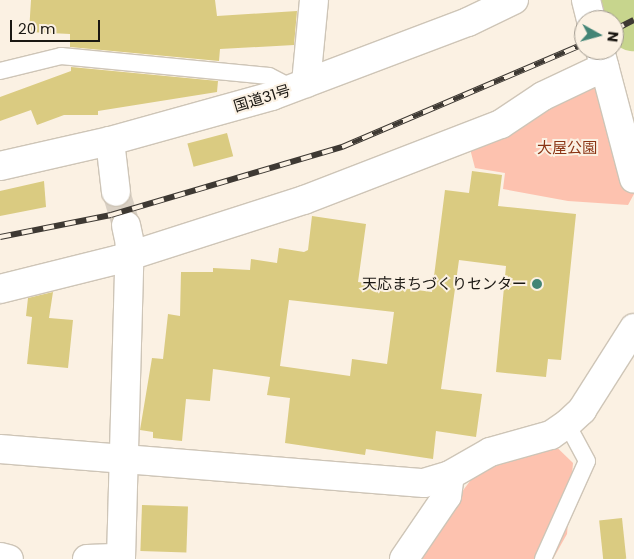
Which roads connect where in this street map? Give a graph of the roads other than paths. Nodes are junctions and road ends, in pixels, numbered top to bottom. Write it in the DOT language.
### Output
graph roads {
  1 [pos="314,0"];
  2 [pos="514,0"];
  3 [pos="599,60"];
  4 [pos="603,60"];
  5 [pos="0,71"];
  6 [pos="300,86"];
  7 [pos="110,141"];
  8 [pos="0,166"];
  9 [pos="634,179"];
  10 [pos="116,192"];
  11 [pos="126,225"];
  12 [pos="130,256"];
  13 [pos="0,288"];
  14 [pos="634,328"];
  15 [pos="568,424"];
  16 [pos="0,449"];
  17 [pos="126,459"];
  18 [pos="450,475"];
  19 [pos="0,557"];
  20 [pos="10,559"];
  21 [pos="87,559"];
  22 [pos="404,559"];
  23 [pos="543,559"];
  1 -- 6 [label="main road"];
  2 -- 6 [label="main road, 国道31号"];
  3 -- 12 [label="main road"];
  4 -- 9 [label="main road"];
  5 -- 6 [label="lane"];
  6 -- 7 [label="main road, 国道31号"];
  7 -- 8 [label="main road, 国道31号"];
  7 -- 10 [label="main road"];
  11 -- 12 [label="main road"];
  12 -- 13 [label="main road"];
  12 -- 17 [label="main road"];
  14 -- 15 [label="main road"];
  15 -- 18 [label="main road"];
  15 -- 23 [label="lane"];
  16 -- 17 [label="main road"];
  17 -- 18 [label="main road"];
  17 -- 21 [label="main road"];
  18 -- 22 [label="main road"];
  19 -- 20 [label="main road"];
}
